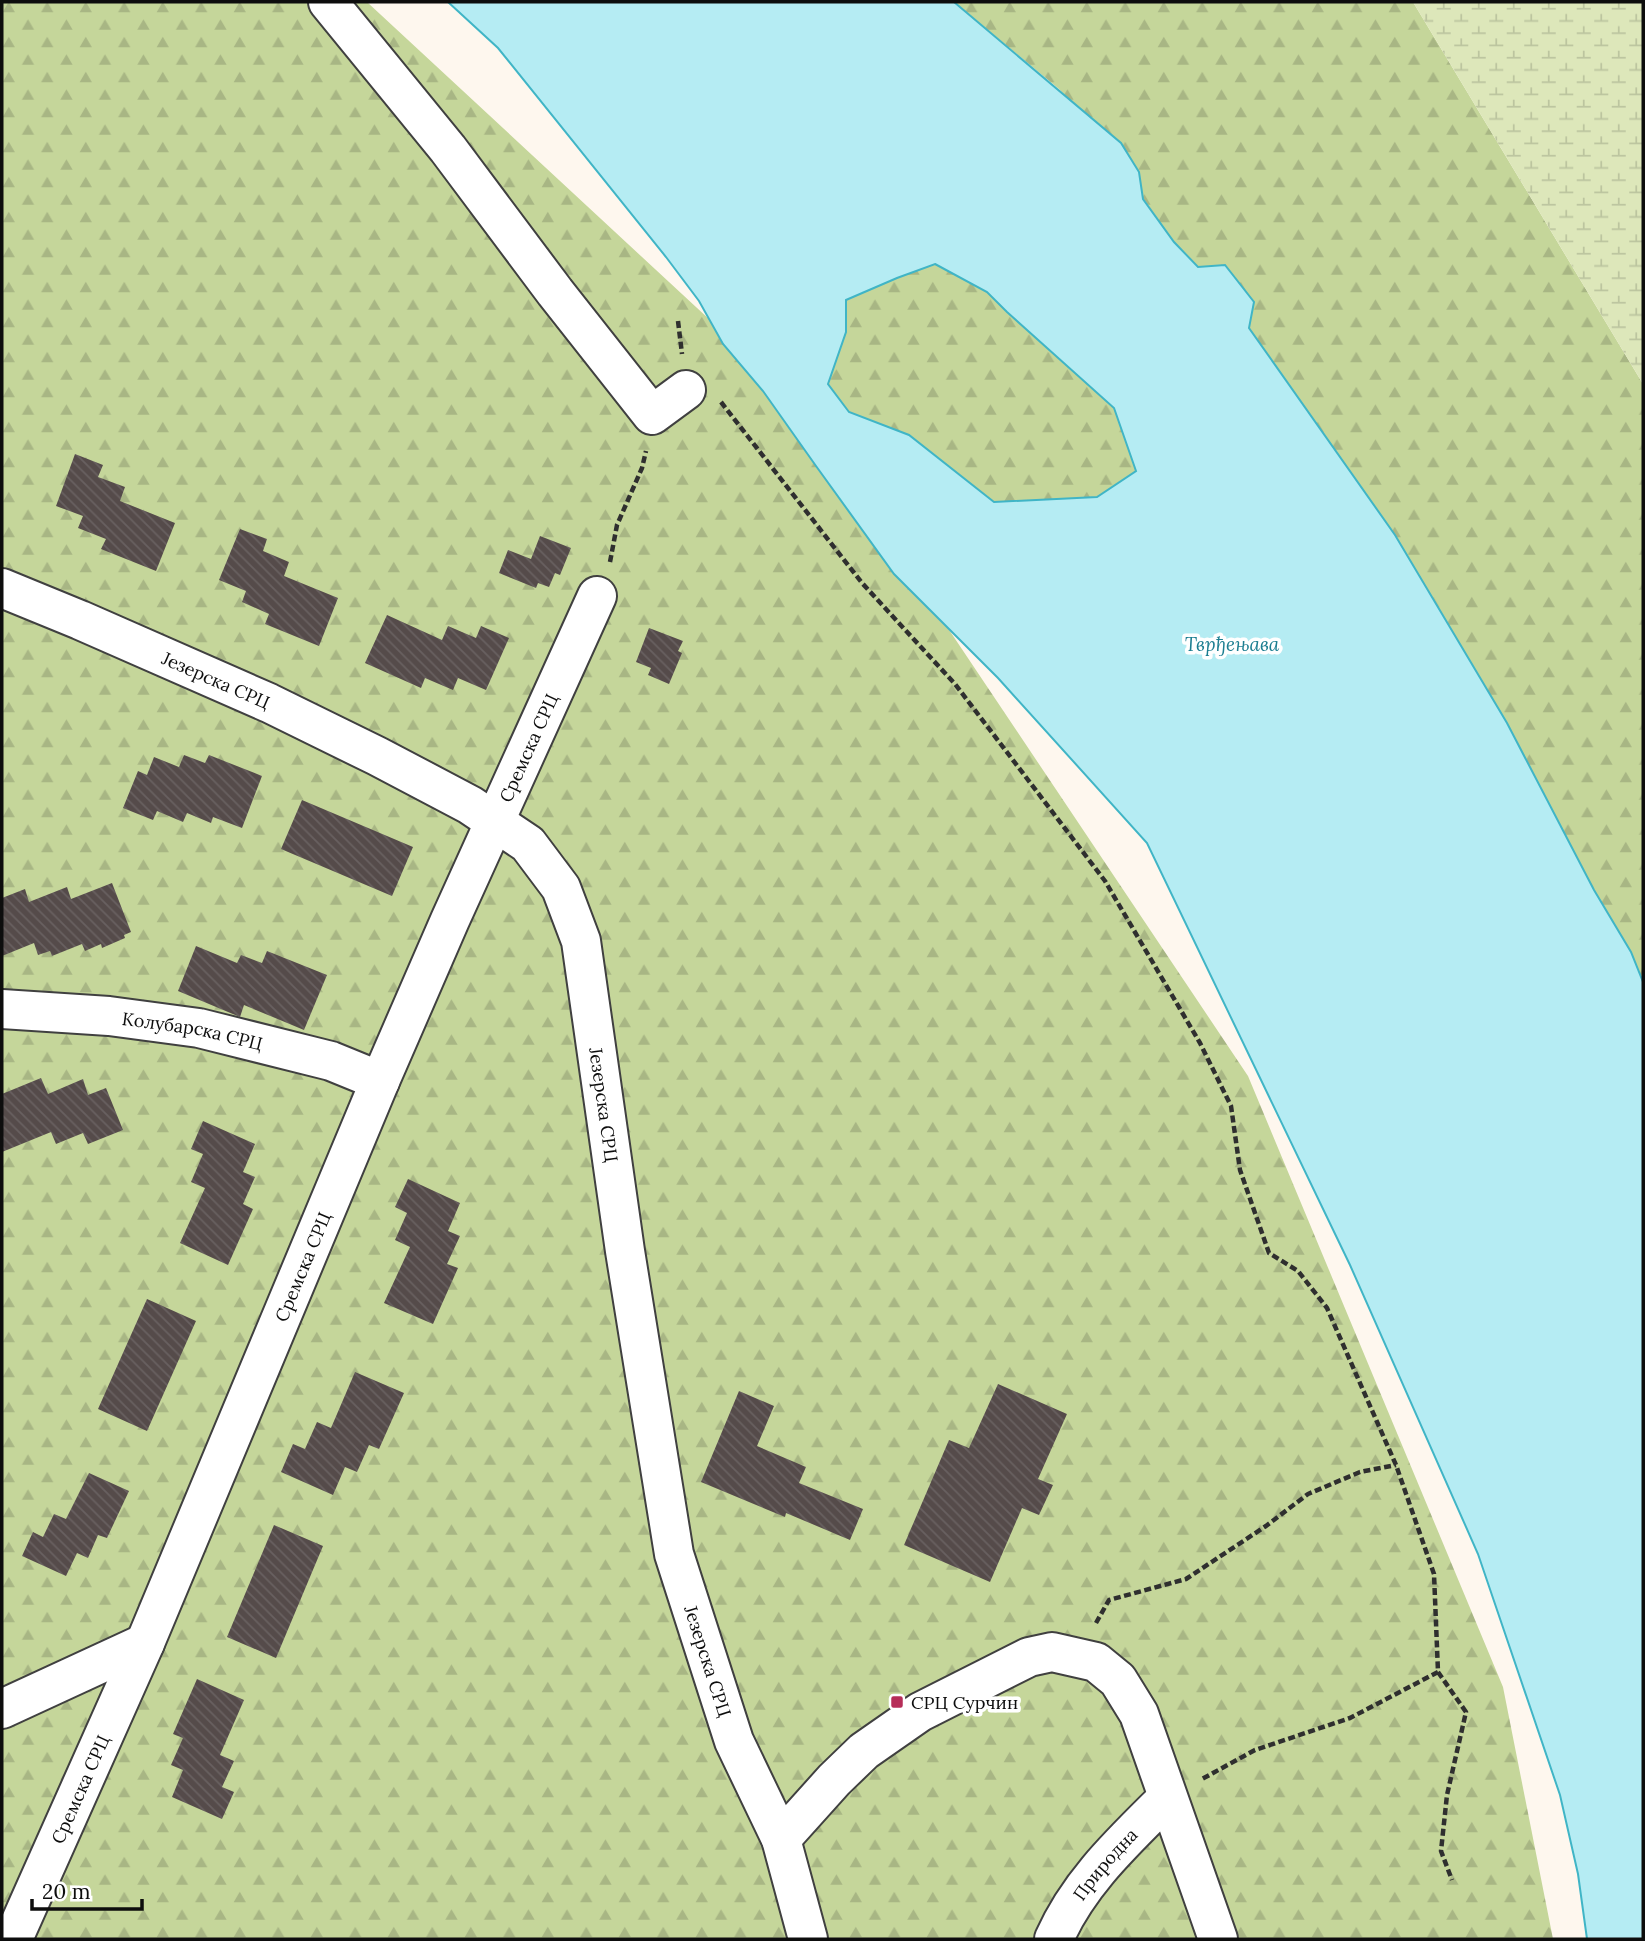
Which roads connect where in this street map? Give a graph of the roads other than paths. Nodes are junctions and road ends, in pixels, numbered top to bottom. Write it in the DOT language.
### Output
graph roads {
  1 [pos="328,2"];
  2 [pos="686,390"];
  3 [pos="2,588"];
  4 [pos="597,596"];
  5 [pos="495,820"];
  6 [pos="2,1009"];
  7 [pos="380,1081"];
  8 [pos="145,1643"];
  9 [pos="2,1709"];
  10 [pos="1167,1798"];
  11 [pos="781,1839"];
  12 [pos="13,1939"];
  13 [pos="808,1939"];
  14 [pos="1054,1939"];
  15 [pos="1219,1939"];
  1 -- 2 [label="street"];
  3 -- 5 [label="street, Језерска СРЦ"];
  4 -- 5 [label="street, Сремска СРЦ"];
  5 -- 7 [label="street, Сремска СРЦ"];
  5 -- 11 [label="street, Језерска СРЦ"];
  6 -- 7 [label="street, Колубарска СРЦ"];
  7 -- 8 [label="street, Сремска СРЦ"];
  8 -- 9 [label="street"];
  8 -- 12 [label="street, Сремска СРЦ"];
  10 -- 11 [label="street"];
  10 -- 14 [label="street, Природна"];
  10 -- 15 [label="street"];
  11 -- 13 [label="street, Језерска СРЦ"];
}
